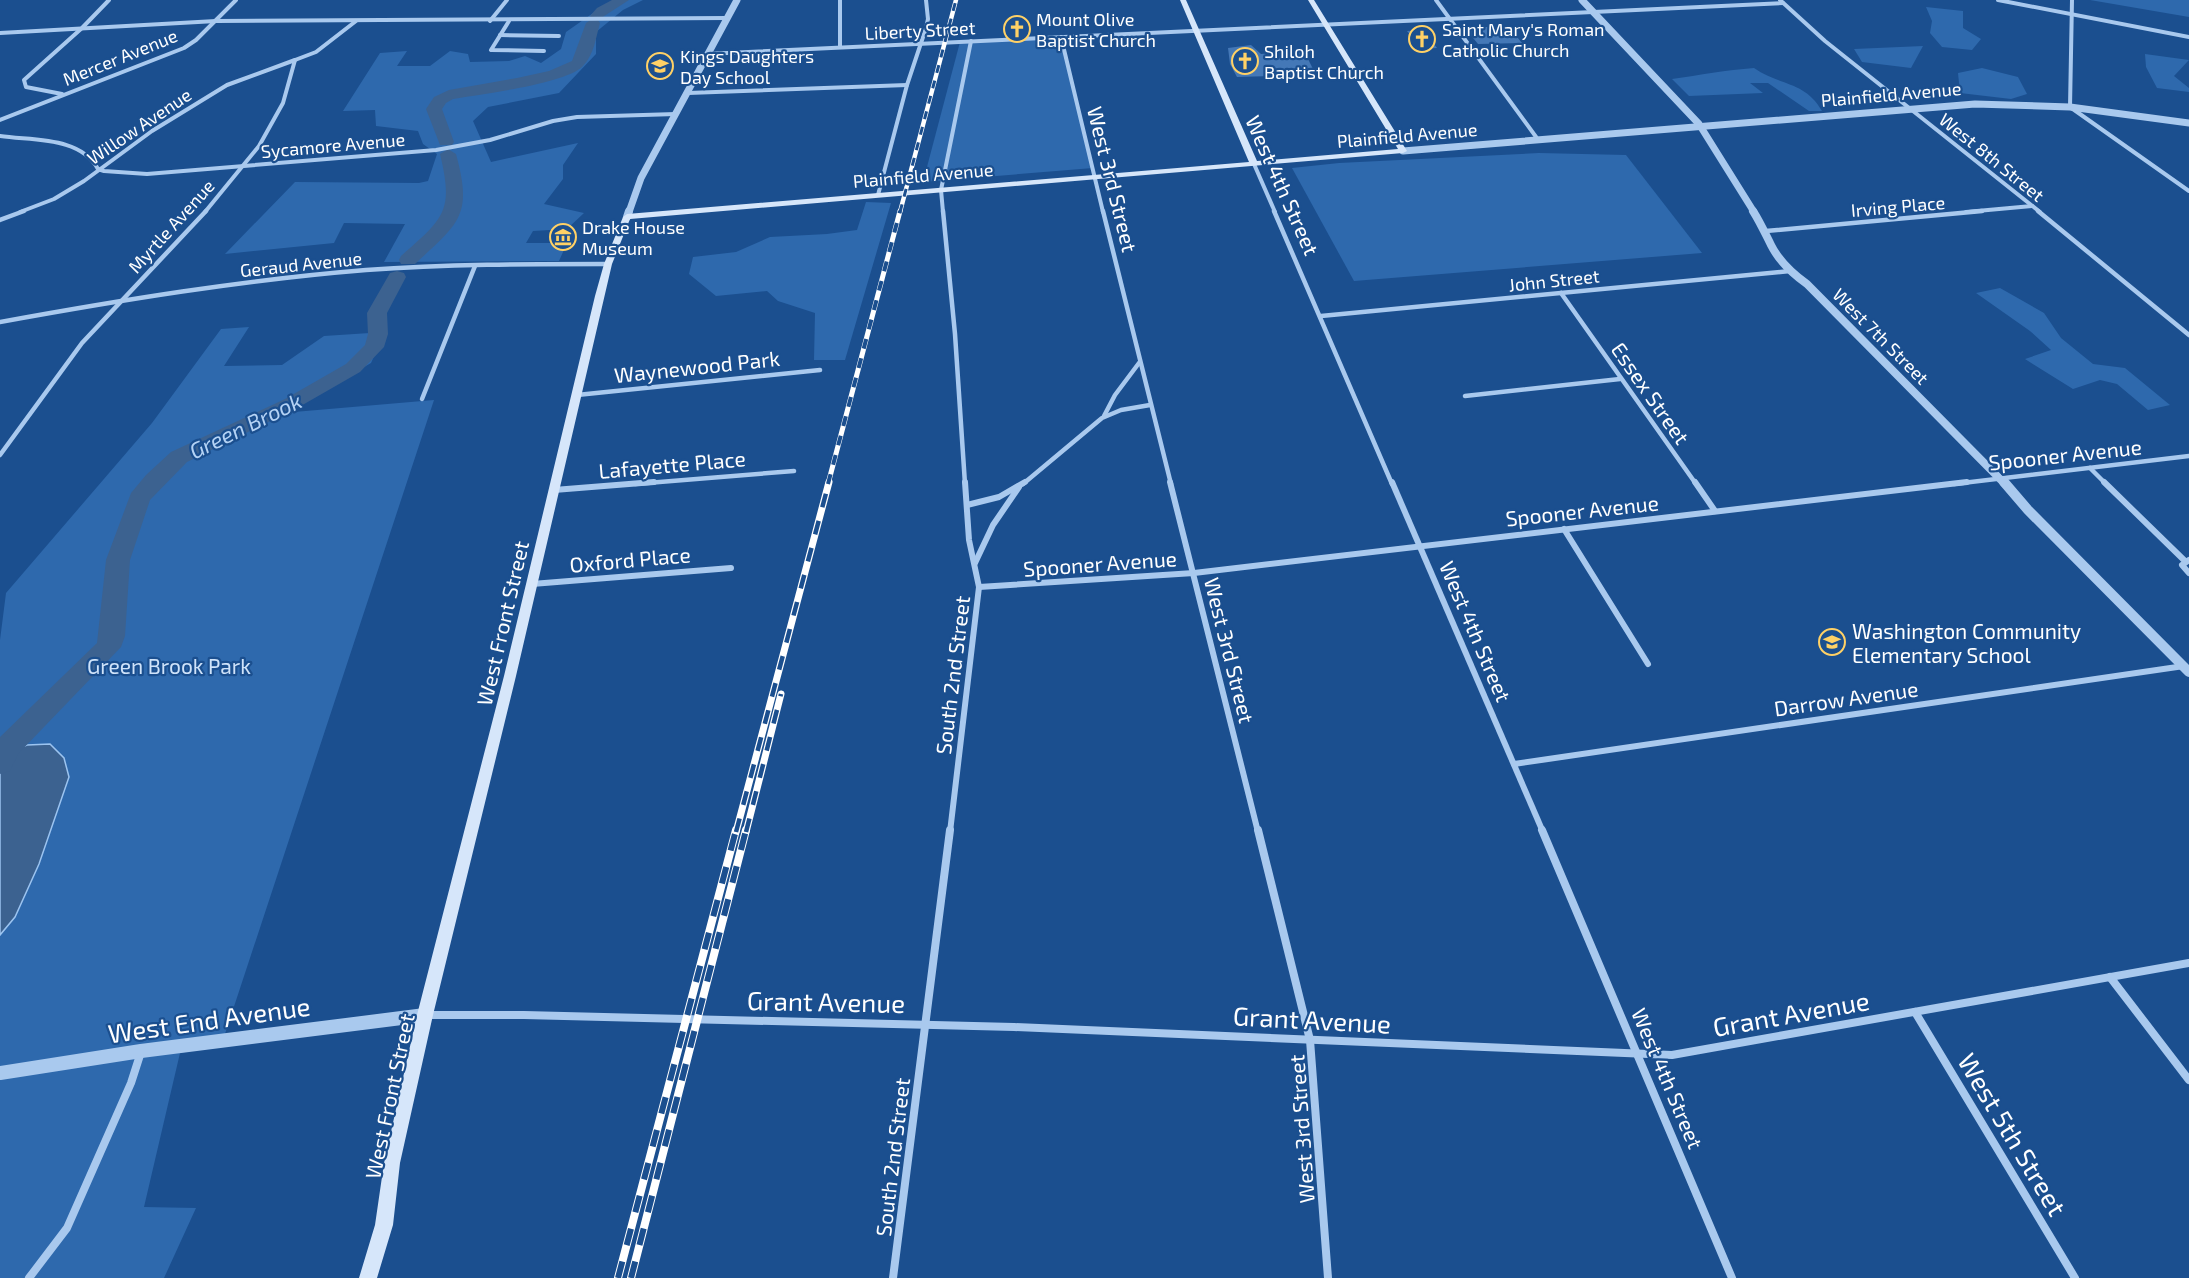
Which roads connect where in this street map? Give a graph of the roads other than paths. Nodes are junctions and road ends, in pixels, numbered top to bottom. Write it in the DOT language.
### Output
graph roads {
  1 [pos="108,0"];
  2 [pos="236,0"];
  3 [pos="507,0"];
  4 [pos="737,0"];
  5 [pos="840,0"];
  6 [pos="926,0"];
  7 [pos="1183,0"];
  8 [pos="1311,0"];
  9 [pos="1436,0"];
  10 [pos="1582,0"];
  11 [pos="1998,0"];
  12 [pos="2072,0"];
  13 [pos="1782,1"];
  14 [pos="1594,12"];
  15 [pos="2072,14"];
  16 [pos="728,18"];
  17 [pos="1449,19"];
  18 [pos="216,21"];
  19 [pos="356,21"];
  20 [pos="490,21"];
  21 [pos="509,21"];
  22 [pos="1327,24"];
  23 [pos="82,28"];
  24 [pos="1195,30"];
  25 [pos="0,33"];
  26 [pos="500,35"];
  27 [pos="559,36"];
  28 [pos="1061,37"];
  29 [pos="2189,37"];
  30 [pos="971,41"];
  31 [pos="921,44"];
  32 [pos="840,47"];
  33 [pos="544,51"];
  34 [pos="706,54"];
  35 [pos="295,60"];
  36 [pos="907,85"];
  37 [pos="688,93"];
  38 [pos="64,94"];
  39 [pos="2070,107"];
  40 [pos="1909,109"];
  41 [pos="676,114"];
  42 [pos="0,120"];
  43 [pos="2189,123"];
  44 [pos="1701,127"];
  45 [pos="0,136"];
  46 [pos="1539,141"];
  47 [pos="1403,151"];
  48 [pos="1254,164"];
  49 [pos="242,166"];
  50 [pos="98,169"];
  51 [pos="1095,177"];
  52 [pos="941,190"];
  53 [pos="2189,191"];
  54 [pos="878,195"];
  55 [pos="2032,206"];
  56 [pos="627,217"];
  57 [pos="0,220"];
  58 [pos="1766,231"];
  59 [pos="608,264"];
  60 [pos="475,266"];
  61 [pos="1790,271"];
  62 [pos="1561,294"];
  63 [pos="121,301"];
  64 [pos="1321,316"];
  65 [pos="0,322"];
  66 [pos="2189,335"];
  67 [pos="1139,363"];
  68 [pos="820,370"];
  69 [pos="1620,379"];
  70 [pos="577,395"];
  71 [pos="1465,396"];
  72 [pos="422,399"];
  73 [pos="1150,405"];
  74 [pos="1104,416"];
  75 [pos="0,455"];
  76 [pos="2189,456"];
  77 [pos="2090,468"];
  78 [pos="794,471"];
  79 [pos="2000,478"];
  80 [pos="1020,485"];
  81 [pos="553,490"];
  82 [pos="967,505"];
  83 [pos="1715,511"];
  84 [pos="1564,529"];
  85 [pos="1419,544"];
  86 [pos="2187,560"];
  87 [pos="974,564"];
  88 [pos="731,568"];
  89 [pos="1194,573"];
  90 [pos="2189,573"];
  91 [pos="531,584"];
  92 [pos="979,588"];
  93 [pos="1648,664"];
  94 [pos="2186,669"];
  95 [pos="1514,764"];
  96 [pos="2189,963"];
  97 [pos="2110,977"];
  98 [pos="1915,1012"];
  99 [pos="425,1015"];
  100 [pos="926,1024"];
  101 [pos="1310,1040"];
  102 [pos="141,1051"];
  103 [pos="1639,1054"];
  104 [pos="6,1072"];
  105 [pos="2189,1080"];
  106 [pos="29,1278"];
  107 [pos="368,1278"];
  108 [pos="893,1278"];
  109 [pos="1328,1278"];
  110 [pos="1732,1278"];
  111 [pos="2075,1278"];
  1 -- 23 [label="street"];
  2 -- 18 [label="street, Mercer Avenue"];
  3 -- 20 [label="street"];
  4 -- 16 [label="street, West Front Street"];
  5 -- 32 [label="street"];
  6 -- 31 [label="street"];
  7 -- 24 [label="main road, West 4th Street"];
  8 -- 22 [label="main road"];
  9 -- 17 [label="street"];
  10 -- 14 [label="street, West 7th Street"];
  11 -- 15 [label="street"];
  12 -- 15 [label="street"];
  13 -- 14 [label="street, Liberty Street"];
  13 -- 40 [label="street, West 8th Street"];
  14 -- 17 [label="street, Liberty Street"];
  14 -- 44 [label="street, West 7th Street"];
  15 -- 29 [label="street"];
  15 -- 39 [label="street"];
  16 -- 21 [label="street"];
  16 -- 34 [label="street, West Front Street"];
  17 -- 22 [label="street, Liberty Street"];
  17 -- 46 [label="street"];
  18 -- 19 [label="street"];
  18 -- 23 [label="street"];
  18 -- 38 [label="street, Mercer Avenue"];
  19 -- 20 [label="street"];
  19 -- 35 [label="street"];
  20 -- 21 [label="street"];
  21 -- 26 [label="street"];
  22 -- 24 [label="street, Liberty Street"];
  22 -- 47 [label="main road"];
  23 -- 25 [label="street"];
  23 -- 38 [label="street"];
  24 -- 28 [label="street, Liberty Street"];
  24 -- 48 [label="main road, West 4th Street"];
  26 -- 27 [label="street"];
  26 -- 33 [label="street"];
  28 -- 30 [label="street, Liberty Street"];
  28 -- 51 [label="street, West 3rd Street"];
  30 -- 31 [label="street, Liberty Street"];
  30 -- 52 [label="street, South 2nd Street"];
  31 -- 32 [label="street, Liberty Street"];
  31 -- 36 [label="street"];
  32 -- 34 [label="street, Liberty Street"];
  34 -- 37 [label="street, West Front Street"];
  35 -- 49 [label="street, Myrtle Avenue"];
  35 -- 50 [label="street, Willow Avenue"];
  36 -- 37 [label="street"];
  36 -- 54 [label="street"];
  37 -- 41 [label="street, West Front Street"];
  38 -- 42 [label="street, Mercer Avenue"];
  39 -- 40 [label="street, Plainfield Avenue"];
  39 -- 43 [label="street, Plainfield Avenue"];
  39 -- 53 [label="street"];
  40 -- 44 [label="street, Plainfield Avenue"];
  40 -- 55 [label="street, West 8th Street"];
  41 -- 49 [label="street, Sycamore Avenue"];
  41 -- 56 [label="street, West Front Street"];
  44 -- 46 [label="street, Plainfield Avenue"];
  44 -- 58 [label="street, West 7th Street"];
  45 -- 50 [label="street"];
  46 -- 47 [label="street, Plainfield Avenue"];
  47 -- 48 [label="main road, Plainfield Avenue"];
  48 -- 51 [label="main road, Plainfield Avenue"];
  48 -- 64 [label="street, West 4th Street"];
  49 -- 50 [label="street, Sycamore Avenue"];
  49 -- 63 [label="street, Myrtle Avenue"];
  50 -- 57 [label="street, Willow Avenue"];
  51 -- 52 [label="main road, Plainfield Avenue"];
  51 -- 67 [label="street, West 3rd Street"];
  52 -- 54 [label="main road, Plainfield Avenue"];
  52 -- 82 [label="street, South 2nd Street"];
  54 -- 56 [label="main road, Plainfield Avenue"];
  55 -- 58 [label="street, Irving Place"];
  55 -- 66 [label="street, West 8th Street"];
  56 -- 59 [label="main road, West Front Street"];
  58 -- 61 [label="street, West 7th Street"];
  59 -- 60 [label="street, Geraud Avenue"];
  59 -- 70 [label="main road, West Front Street"];
  60 -- 63 [label="street, Geraud Avenue"];
  60 -- 72 [label="street"];
  61 -- 62 [label="street, John Street"];
  61 -- 79 [label="street, West 7th Street"];
  62 -- 64 [label="street, John Street"];
  62 -- 69 [label="street, Essex Street"];
  63 -- 65 [label="street, Geraud Avenue"];
  63 -- 75 [label="street, Myrtle Avenue"];
  64 -- 85 [label="street, West 4th Street"];
  67 -- 73 [label="street, West 3rd Street"];
  67 -- 74 [label="street"];
  68 -- 70 [label="street, Waynewood Park"];
  69 -- 71 [label="street"];
  69 -- 83 [label="street, Essex Street"];
  70 -- 81 [label="main road, West Front Street"];
  73 -- 74 [label="street"];
  73 -- 89 [label="street, West 3rd Street"];
  74 -- 80 [label="street"];
  76 -- 77 [label="street, Spooner Avenue"];
  77 -- 79 [label="street, Spooner Avenue"];
  77 -- 86 [label="street"];
  78 -- 81 [label="street, Lafayette Place"];
  79 -- 83 [label="street, Spooner Avenue"];
  79 -- 94 [label="street, West 7th Street"];
  80 -- 82 [label="street"];
  80 -- 87 [label="street"];
  81 -- 91 [label="main road, West Front Street"];
  82 -- 87 [label="street, South 2nd Street"];
  83 -- 84 [label="street, Spooner Avenue"];
  84 -- 85 [label="street, Spooner Avenue"];
  84 -- 93 [label="street"];
  85 -- 89 [label="street, Spooner Avenue"];
  85 -- 95 [label="street, West 4th Street"];
  86 -- 90 [label="street"];
  87 -- 92 [label="street, South 2nd Street"];
  88 -- 91 [label="street, Oxford Place"];
  89 -- 92 [label="street, Spooner Avenue"];
  89 -- 101 [label="street, West 3rd Street"];
  91 -- 99 [label="main road, West Front Street"];
  92 -- 100 [label="street, South 2nd Street"];
  94 -- 95 [label="street, Darrow Avenue"];
  95 -- 103 [label="street, West 4th Street"];
  96 -- 97 [label="street, Grant Avenue"];
  97 -- 98 [label="street, Grant Avenue"];
  97 -- 105 [label="street"];
  98 -- 103 [label="street, Grant Avenue"];
  98 -- 111 [label="street, West 5th Street"];
  99 -- 100 [label="street, Grant Avenue"];
  99 -- 102 [label="street, West End Avenue"];
  99 -- 107 [label="main road, West Front Street"];
  100 -- 101 [label="street, Grant Avenue"];
  100 -- 108 [label="street, South 2nd Street"];
  101 -- 103 [label="street, Grant Avenue"];
  101 -- 109 [label="street, West 3rd Street"];
  102 -- 104 [label="street, West End Avenue"];
  102 -- 106 [label="street"];
  103 -- 110 [label="street, West 4th Street"];
}
